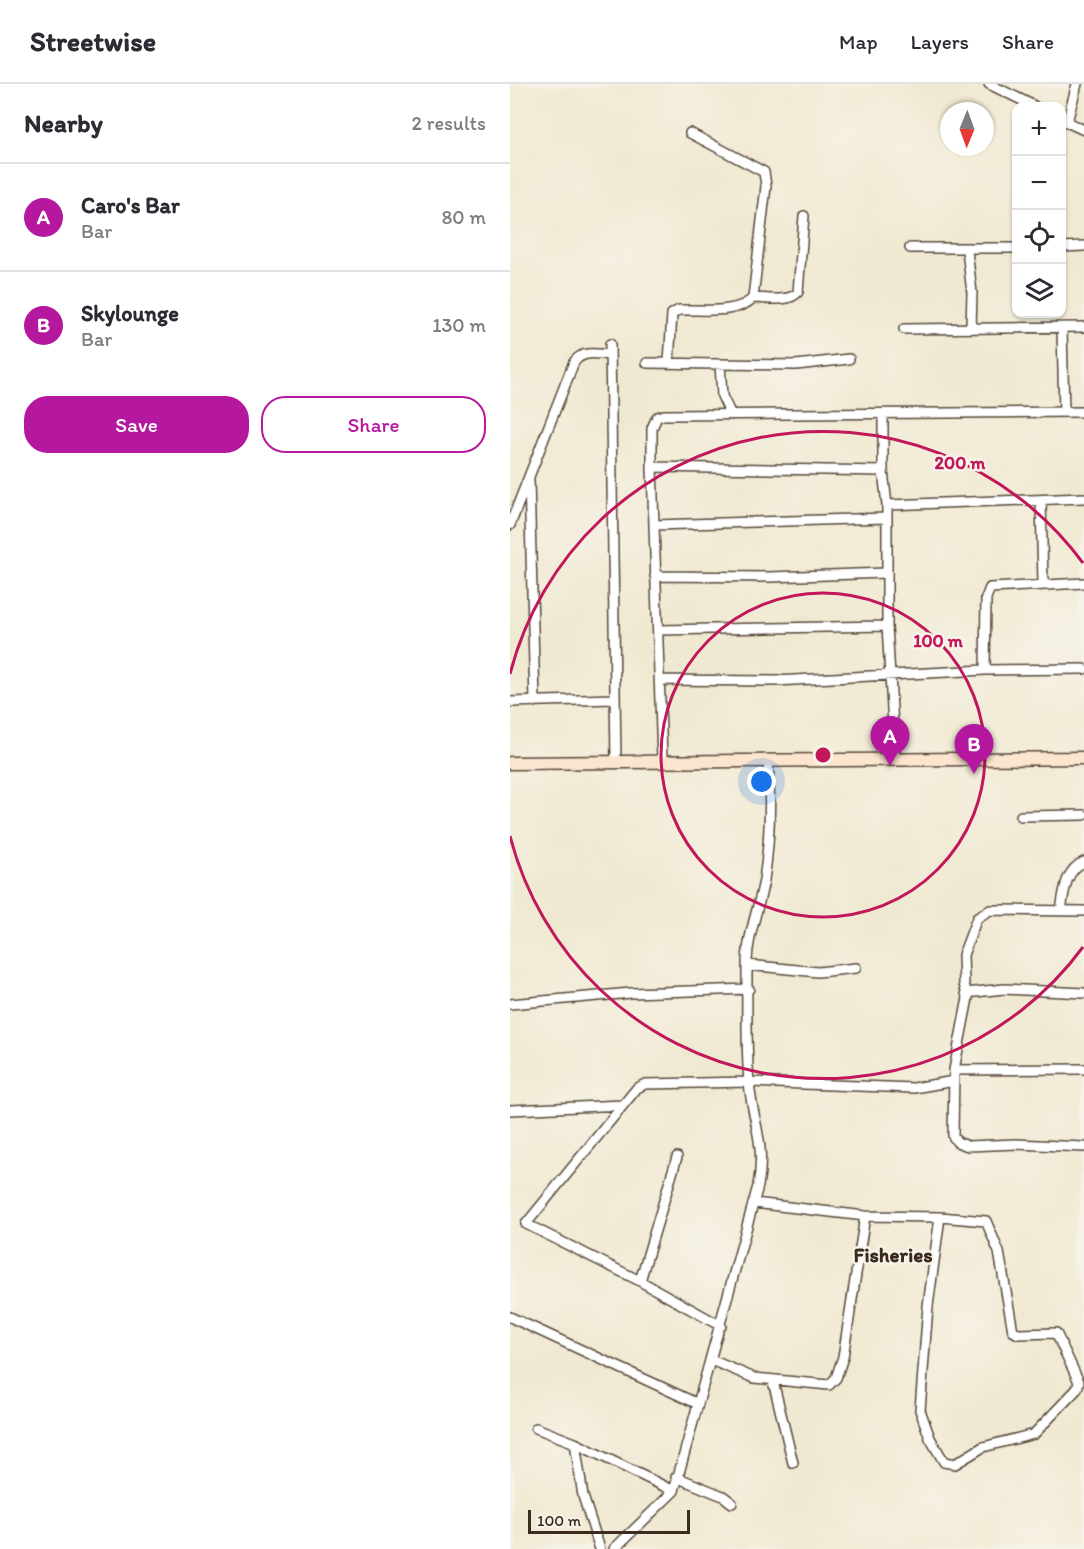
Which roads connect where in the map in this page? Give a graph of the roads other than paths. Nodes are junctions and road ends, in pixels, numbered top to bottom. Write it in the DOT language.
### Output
graph roads {
  1 [pos="990,84"];
  2 [pos="1077,84"];
  3 [pos="1026,102"];
  4 [pos="1066,115"];
  5 [pos="1066,122"];
  6 [pos="1084,130"];
  7 [pos="690,133"];
  8 [pos="804,216"];
  9 [pos="1084,246"];
  10 [pos="1066,247"];
  11 [pos="910,248"];
  12 [pos="1012,248"];
  13 [pos="967,250"];
  14 [pos="753,298"];
  15 [pos="1084,327"];
  16 [pos="971,328"];
  17 [pos="1062,328"];
  18 [pos="904,329"];
  19 [pos="610,344"];
  20 [pos="610,355"];
  21 [pos="849,360"];
  22 [pos="647,363"];
  23 [pos="669,363"];
  24 [pos="720,364"];
  25 [pos="1064,412"];
  26 [pos="1084,412"];
  27 [pos="883,414"];
  28 [pos="731,415"];
  29 [pos="652,467"];
  30 [pos="883,471"];
  31 [pos="529,480"];
  32 [pos="1084,498"];
  33 [pos="1041,501"];
  34 [pos="887,505"];
  35 [pos="887,518"];
  36 [pos="510,525"];
  37 [pos="655,525"];
  38 [pos="886,573"];
  39 [pos="656,576"];
  40 [pos="1043,583"];
  41 [pos="1084,583"];
  42 [pos="887,626"];
  43 [pos="658,630"];
  44 [pos="1084,669"];
  45 [pos="985,670"];
  46 [pos="890,675"];
  47 [pos="660,680"];
  48 [pos="614,699"];
  49 [pos="510,702"];
  50 [pos="534,702"];
  51 [pos="1084,758"];
  52 [pos="895,759"];
  53 [pos="662,760"];
  54 [pos="616,761"];
  55 [pos="768,762"];
  56 [pos="510,763"];
  57 [pos="1084,814"];
  58 [pos="1021,816"];
  59 [pos="1084,862"];
  60 [pos="1061,911"];
  61 [pos="1084,911"];
  62 [pos="747,965"];
  63 [pos="856,968"];
  64 [pos="749,989"];
  65 [pos="966,993"];
  66 [pos="1084,993"];
  67 [pos="510,1004"];
  68 [pos="1084,1068"];
  69 [pos="954,1070"];
  70 [pos="954,1081"];
  71 [pos="749,1082"];
  72 [pos="623,1105"];
  73 [pos="510,1110"];
  74 [pos="1084,1147"];
  75 [pos="676,1157"];
  76 [pos="754,1203"];
  77 [pos="865,1216"];
  78 [pos="940,1217"];
  79 [pos="640,1281"];
  80 [pos="510,1317"];
  81 [pos="721,1326"];
  82 [pos="711,1360"];
  83 [pos="773,1381"];
  84 [pos="696,1403"];
  85 [pos="536,1428"];
  86 [pos="575,1443"];
  87 [pos="793,1463"];
  88 [pos="676,1477"];
  89 [pos="674,1491"];
  90 [pos="732,1503"];
  91 [pos="600,1549"];
  92 [pos="614,1549"];
  1 -- 3 [label="street"];
  2 -- 4 [label="street"];
  5 -- 6 [label="street"];
  7 -- 14 [label="street"];
  8 -- 14 [label="street"];
  9 -- 10 [label="street"];
  11 -- 13 [label="street"];
  12 -- 13 [label="street"];
  13 -- 16 [label="street"];
  14 -- 23 [label="street"];
  15 -- 17 [label="street"];
  16 -- 17 [label="street"];
  16 -- 18 [label="street"];
  17 -- 25 [label="street"];
  19 -- 20 [label="street"];
  20 -- 31 [label="street"];
  20 -- 48 [label="street"];
  21 -- 24 [label="street"];
  22 -- 23 [label="street"];
  23 -- 24 [label="street"];
  24 -- 28 [label="street"];
  25 -- 26 [label="street"];
  25 -- 27 [label="street"];
  27 -- 28 [label="street"];
  27 -- 30 [label="street"];
  28 -- 29 [label="street"];
  29 -- 30 [label="street"];
  29 -- 37 [label="street"];
  30 -- 34 [label="street"];
  31 -- 36 [label="street"];
  31 -- 50 [label="street"];
  32 -- 33 [label="street"];
  33 -- 34 [label="street"];
  33 -- 40 [label="street"];
  34 -- 35 [label="street"];
  35 -- 37 [label="street"];
  35 -- 38 [label="street"];
  37 -- 39 [label="street"];
  38 -- 39 [label="street"];
  38 -- 42 [label="street"];
  39 -- 43 [label="street"];
  40 -- 41 [label="street"];
  40 -- 45 [label="street"];
  42 -- 43 [label="street"];
  42 -- 46 [label="street"];
  43 -- 47 [label="street"];
  44 -- 45 [label="street"];
  45 -- 46 [label="street"];
  46 -- 47 [label="street"];
  46 -- 52 [label="street"];
  47 -- 53 [label="street"];
  48 -- 50 [label="street"];
  48 -- 54 [label="street"];
  49 -- 50 [label="street"];
  51 -- 52 [label="main road"];
  52 -- 55 [label="main road"];
  53 -- 54 [label="main road"];
  53 -- 55 [label="main road"];
  54 -- 56 [label="main road"];
  55 -- 62 [label="street"];
  57 -- 58 [label="street"];
  59 -- 60 [label="street"];
  60 -- 61 [label="street"];
  60 -- 65 [label="street"];
  62 -- 63 [label="street"];
  62 -- 64 [label="street"];
  64 -- 67 [label="street"];
  64 -- 71 [label="street"];
  65 -- 66 [label="street"];
  65 -- 69 [label="street"];
  68 -- 69 [label="street"];
  69 -- 70 [label="street"];
  70 -- 71 [label="street"];
  70 -- 74 [label="street"];
  71 -- 72 [label="street"];
  71 -- 76 [label="street"];
  72 -- 73 [label="street"];
  72 -- 79 [label="street"];
  75 -- 79 [label="street"];
  76 -- 77 [label="street"];
  76 -- 81 [label="street"];
  77 -- 78 [label="street"];
  77 -- 83 [label="street"];
  78 -- 78 [label="street"];
  79 -- 81 [label="street"];
  80 -- 84 [label="street"];
  81 -- 82 [label="street"];
  82 -- 83 [label="street"];
  82 -- 84 [label="street"];
  83 -- 87 [label="street"];
  84 -- 88 [label="street"];
  85 -- 86 [label="street"];
  86 -- 89 [label="street"];
  86 -- 91 [label="street"];
  88 -- 89 [label="street"];
  88 -- 90 [label="street"];
  89 -- 92 [label="street"];
}
